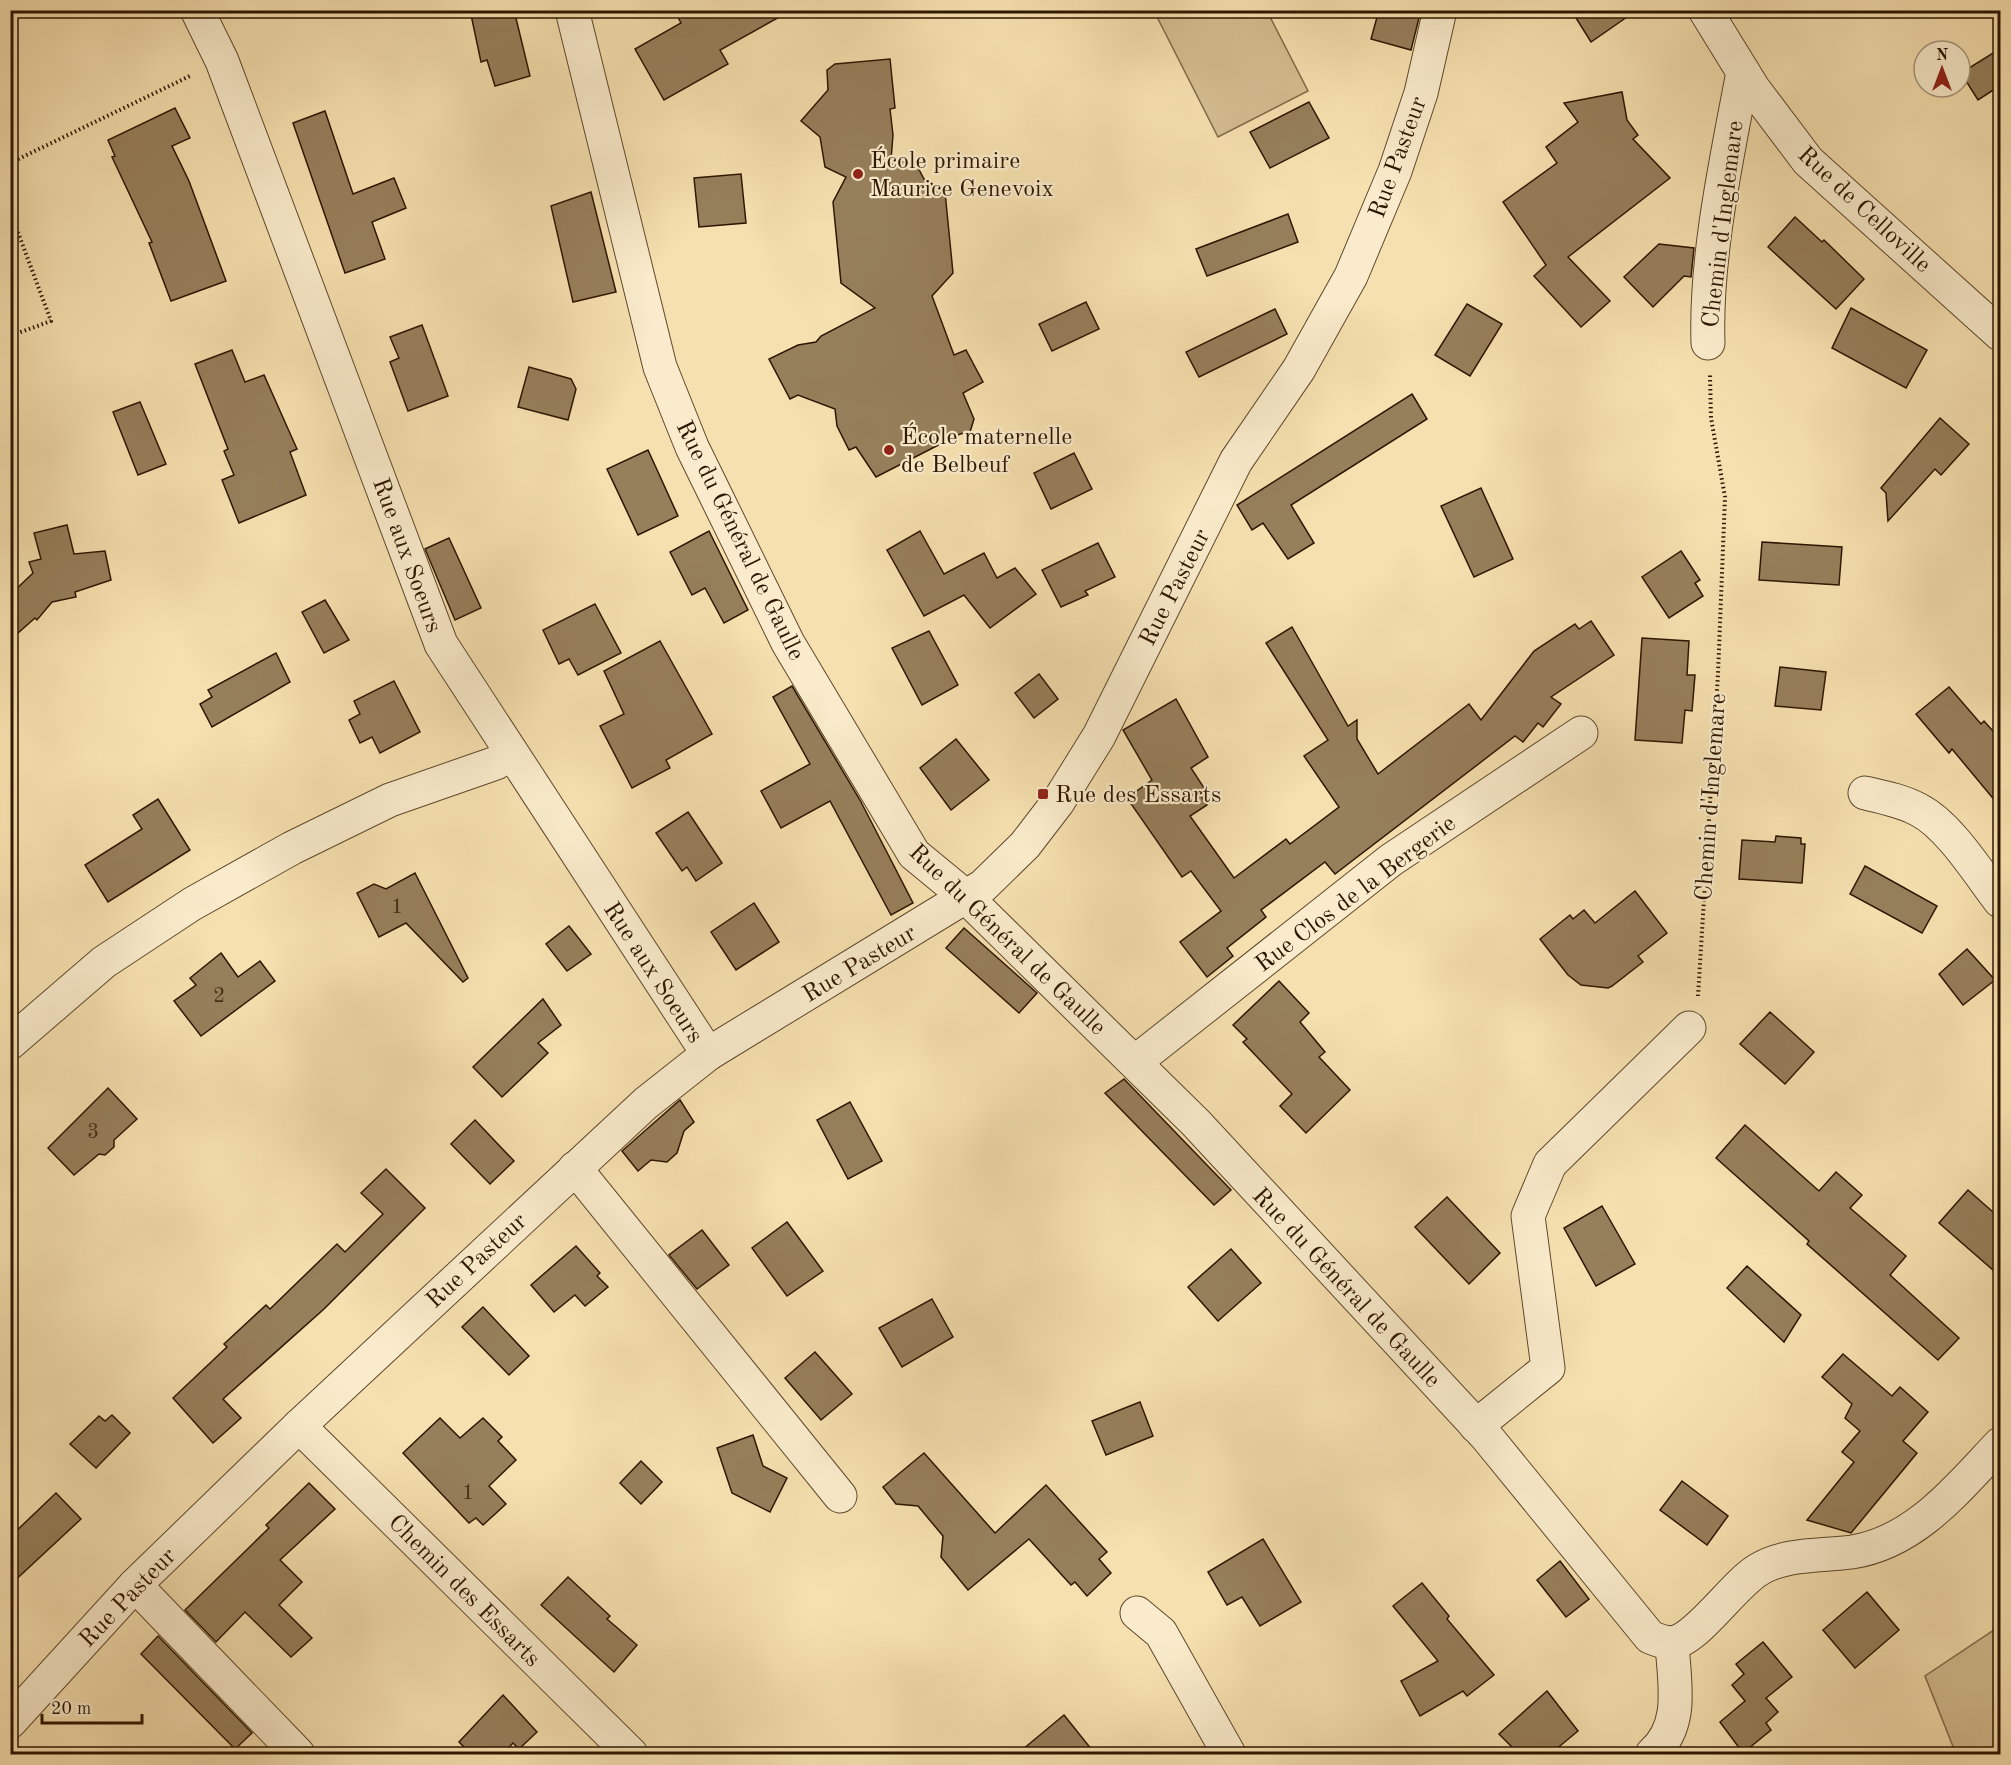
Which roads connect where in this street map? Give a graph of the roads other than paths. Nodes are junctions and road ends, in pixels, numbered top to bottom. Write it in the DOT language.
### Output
graph roads {
  1 [pos="197,10"];
  2 [pos="572,10"];
  3 [pos="1440,10"];
  4 [pos="1705,10"];
  5 [pos="1743,72"];
  6 [pos="1997,324"];
  7 [pos="1708,343"];
  8 [pos="1581,733"];
  9 [pos="511,752"];
  10 [pos="1865,794"];
  11 [pos="965,896"];
  12 [pos="2001,901"];
  13 [pos="1689,1028"];
  14 [pos="10,1043"];
  15 [pos="708,1054"];
  16 [pos="1135,1062"];
  17 [pos="575,1168"];
  18 [pos="299,1426"];
  19 [pos="1476,1426"];
  20 [pos="2001,1444"];
  21 [pos="840,1496"];
  22 [pos="135,1585"];
  23 [pos="1137,1613"];
  24 [pos="1672,1643"];
  25 [pos="10,1722"];
  26 [pos="1657,1750"];
  27 [pos="298,1755"];
  28 [pos="631,1755"];
  29 [pos="1229,1755"];
  1 -- 9 [label="street, Rue aux Soeurs"];
  2 -- 11 [label="street, Rue du Général de Gaulle"];
  3 -- 11 [label="street, Rue Pasteur"];
  4 -- 5 [label="street, Rue de Celloville"];
  5 -- 6 [label="street, Rue de Celloville"];
  5 -- 7 [label="street, Chemin d'Inglemare"];
  8 -- 16 [label="street, Rue Clos de la Bergerie"];
  9 -- 14 [label="street"];
  9 -- 15 [label="street, Rue aux Soeurs"];
  10 -- 12 [label="street"];
  11 -- 15 [label="street, Rue Pasteur"];
  11 -- 16 [label="street, Rue du Général de Gaulle"];
  13 -- 19 [label="street"];
  15 -- 17 [label="street, Rue Pasteur"];
  16 -- 19 [label="street, Rue du Général de Gaulle"];
  17 -- 18 [label="street, Rue Pasteur"];
  17 -- 21 [label="street"];
  18 -- 22 [label="street, Rue Pasteur"];
  18 -- 28 [label="street, Chemin des Essarts"];
  19 -- 24 [label="street, Rue du Général de Gaulle"];
  20 -- 24 [label="street"];
  22 -- 25 [label="street, Rue Pasteur"];
  22 -- 27 [label="street"];
  23 -- 29 [label="street"];
  24 -- 26 [label="street"];
}
